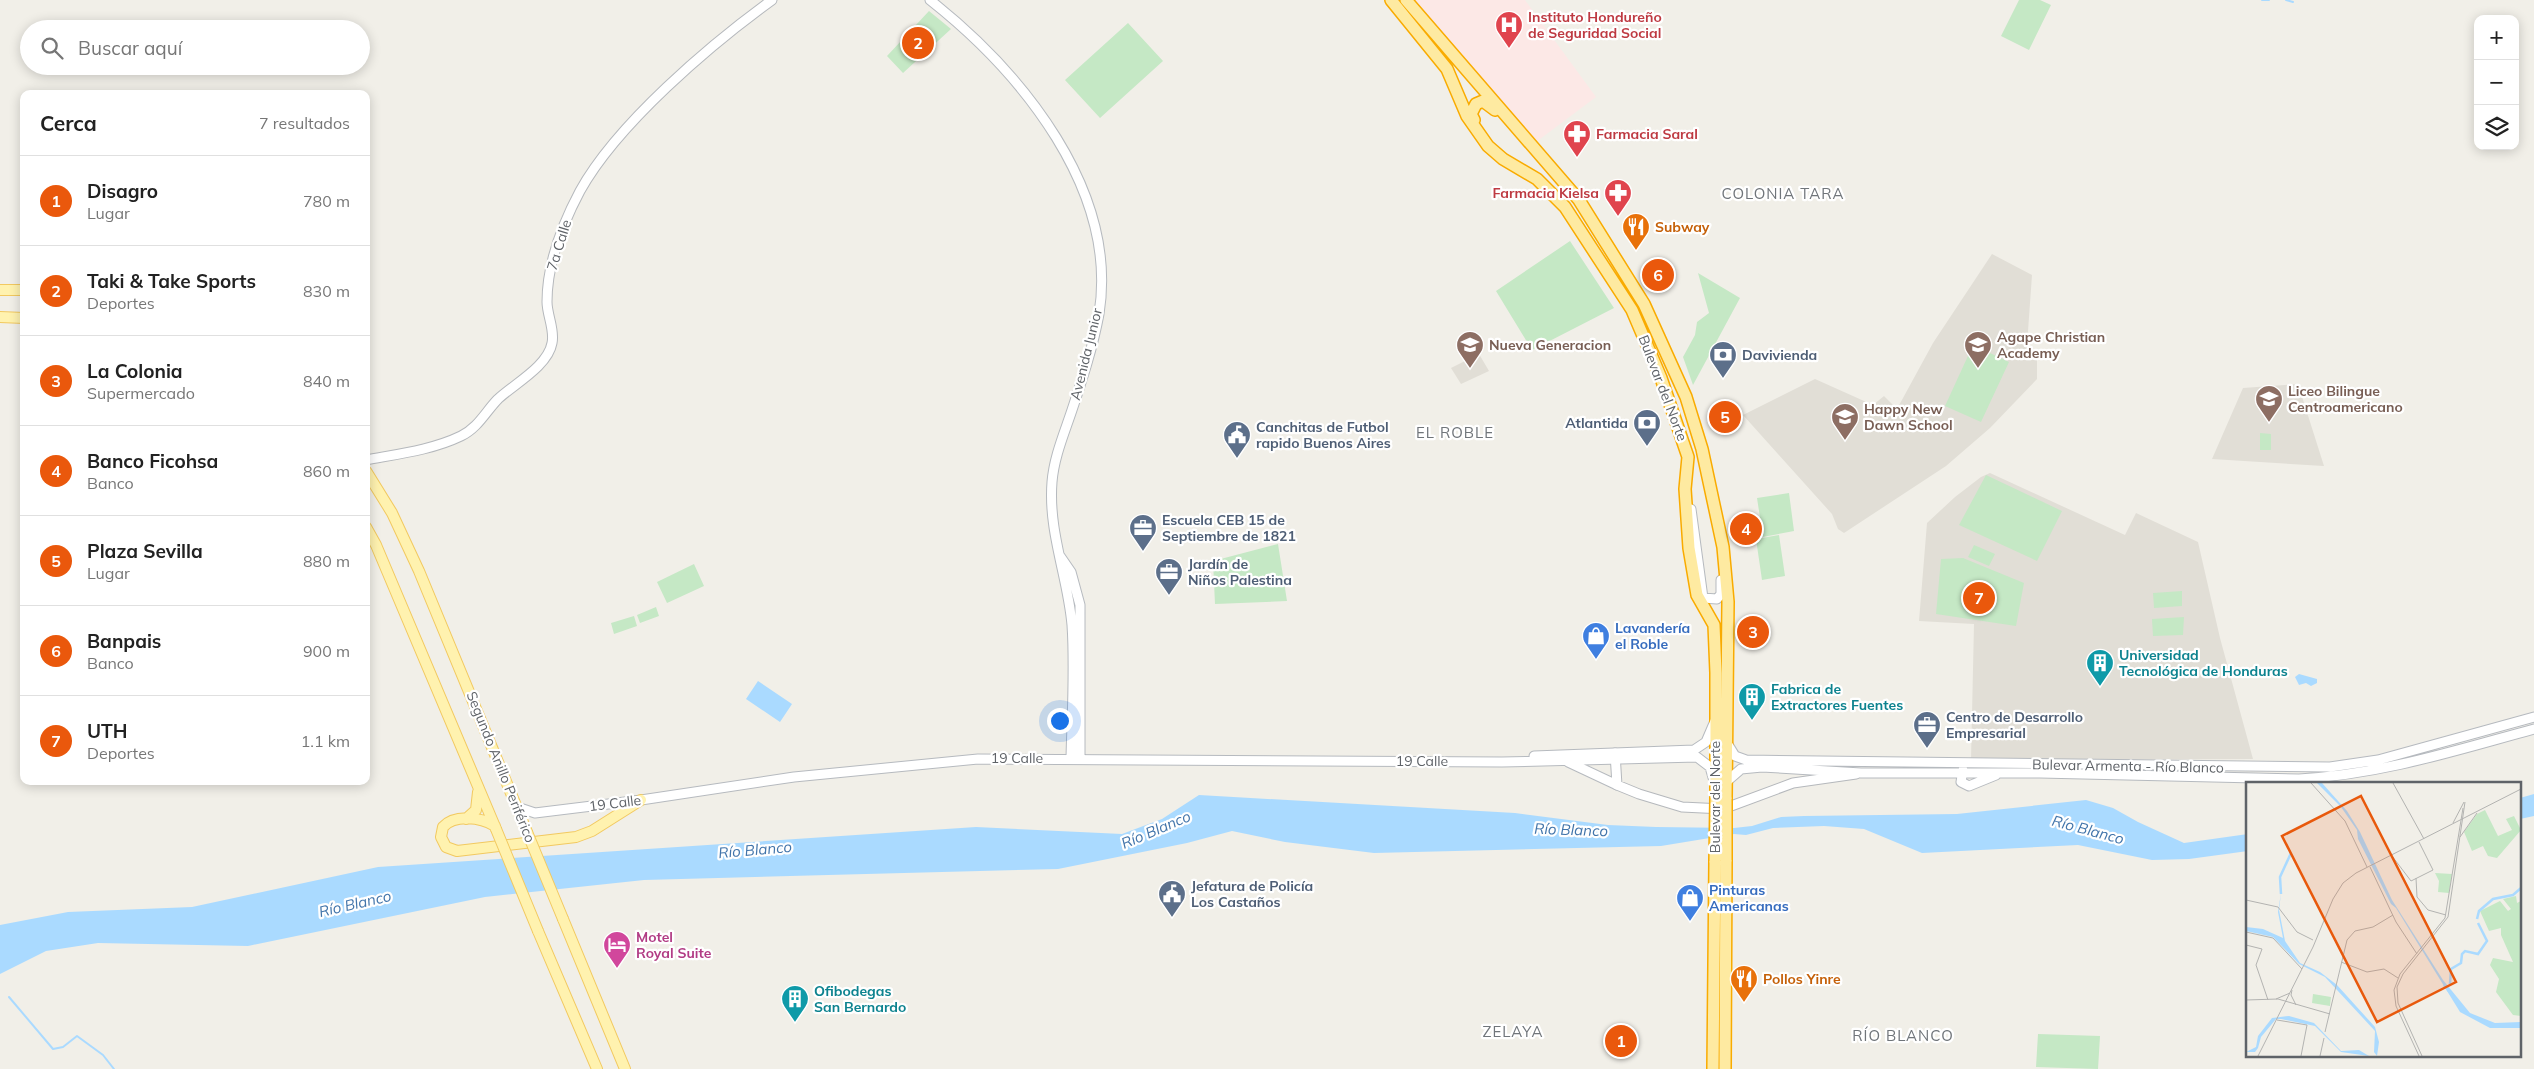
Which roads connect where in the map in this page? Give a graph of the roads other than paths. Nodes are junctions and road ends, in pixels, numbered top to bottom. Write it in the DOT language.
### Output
graph roads {
  1 [pos="772,0"];
  2 [pos="930,0"];
  3 [pos="1391,0"];
  4 [pos="1406,0"];
  5 [pos="1565,208"];
  6 [pos="1,290"];
  7 [pos="20,290"];
  8 [pos="1,316"];
  9 [pos="20,318"];
  10 [pos="1654,325"];
  11 [pos="1702,449"];
  12 [pos="1688,457"];
  13 [pos="370,459"];
  14 [pos="370,477"];
  15 [pos="370,534"];
  16 [pos="2534,717"];
  17 [pos="1715,720"];
  18 [pos="2534,722"];
  19 [pos="2498,726"];
  20 [pos="2534,729"];
  21 [pos="1726,740"];
  22 [pos="1614,756"];
  23 [pos="1076,758"];
  24 [pos="1566,761"];
  25 [pos="1502,762"];
  26 [pos="1850,762"];
  27 [pos="1741,764"];
  28 [pos="2035,765"];
  29 [pos="2245,767"];
  30 [pos="1794,768"];
  31 [pos="1861,773"];
  32 [pos="1961,774"];
  33 [pos="2178,776"];
  34 [pos="1721,784"];
  35 [pos="477,785"];
  36 [pos="1617,785"];
  37 [pos="1786,786"];
  38 [pos="641,800"];
  39 [pos="517,807"];
  40 [pos="536,813"];
  41 [pos="466,819"];
  42 [pos="495,827"];
  43 [pos="526,830"];
  44 [pos="1721,861"];
  45 [pos="597,1069"];
  46 [pos="625,1069"];
  47 [pos="1713,1069"];
  48 [pos="1725,1069"];
  1 -- 13 [label="main road, 7a Calle"];
  2 -- 23 [label="main road, Avenida Junior"];
  3 -- 5 [label="highway, Bulevar del Norte"];
  4 -- 10 [label="highway, Bulevar del Norte"];
  5 -- 10 [label="highway"];
  5 -- 12 [label="highway, Bulevar del Norte"];
  6 -- 7 [label="main road"];
  8 -- 9 [label="main road"];
  10 -- 11 [label="highway, Bulevar del Norte"];
  11 -- 12 [label="main road"];
  11 -- 21 [label="highway, Bulevar del Norte"];
  12 -- 17 [label="highway, Bulevar del Norte"];
  14 -- 39 [label="main road, Segundo Anillo Periférico"];
  15 -- 35 [label="main road, Segundo Anillo Periférico"];
  16 -- 19 [label="main road, Bulevar Armenta - Río Blanco"];
  17 -- 22 [label="main road, 19 Calle"];
  17 -- 34 [label="highway, Bulevar del Norte"];
  18 -- 19 [label="main road"];
  19 -- 29 [label="main road, Bulevar Armenta - Río Blanco"];
  20 -- 33 [label="main road, Bulevar Armenta - Río Blanco"];
  21 -- 27 [label="main road"];
  21 -- 34 [label="highway, Bulevar del Norte"];
  22 -- 24 [label="main road, 19 Calle"];
  22 -- 25 [label="main road, 19 Calle"];
  22 -- 34 [label="main road, 19 Calle"];
  22 -- 36 [label="main road"];
  23 -- 25 [label="main road, 19 Calle"];
  23 -- 38 [label="main road, 19 Calle"];
  24 -- 25 [label="main road, 19 Calle"];
  24 -- 36 [label="main road"];
  26 -- 27 [label="main road, Bulevar Armenta - Río Blanco"];
  26 -- 28 [label="main road, Bulevar Armenta - Río Blanco"];
  26 -- 30 [label="main road"];
  27 -- 30 [label="main road, Bulevar Armenta - Río Blanco"];
  27 -- 34 [label="main road"];
  28 -- 29 [label="main road, Bulevar Armenta - Río Blanco"];
  28 -- 32 [label="main road"];
  29 -- 33 [label="main road"];
  30 -- 31 [label="main road, Bulevar Armenta - Río Blanco"];
  30 -- 37 [label="main road"];
  31 -- 32 [label="main road, Bulevar Armenta - Río Blanco"];
  31 -- 37 [label="main road"];
  32 -- 33 [label="main road, Bulevar Armenta - Río Blanco"];
  34 -- 44 [label="highway, Bulevar del Norte, bridge"];
  35 -- 41 [label="main road"];
  35 -- 42 [label="main road, Segundo Anillo Periférico"];
  36 -- 37 [label="main road"];
  38 -- 40 [label="main road, 19 Calle"];
  38 -- 41 [label="main road"];
  39 -- 40 [label="main road, 19 Calle"];
  39 -- 43 [label="main road, Segundo Anillo Periférico"];
  40 -- 43 [label="main road"];
  41 -- 42 [label="main road"];
  42 -- 45 [label="main road, Segundo Anillo Periférico, bridge"];
  43 -- 46 [label="main road, Segundo Anillo Periférico, bridge"];
  44 -- 47 [label="highway, Bulevar del Norte"];
  44 -- 48 [label="highway, Bulevar del Norte"];
}
